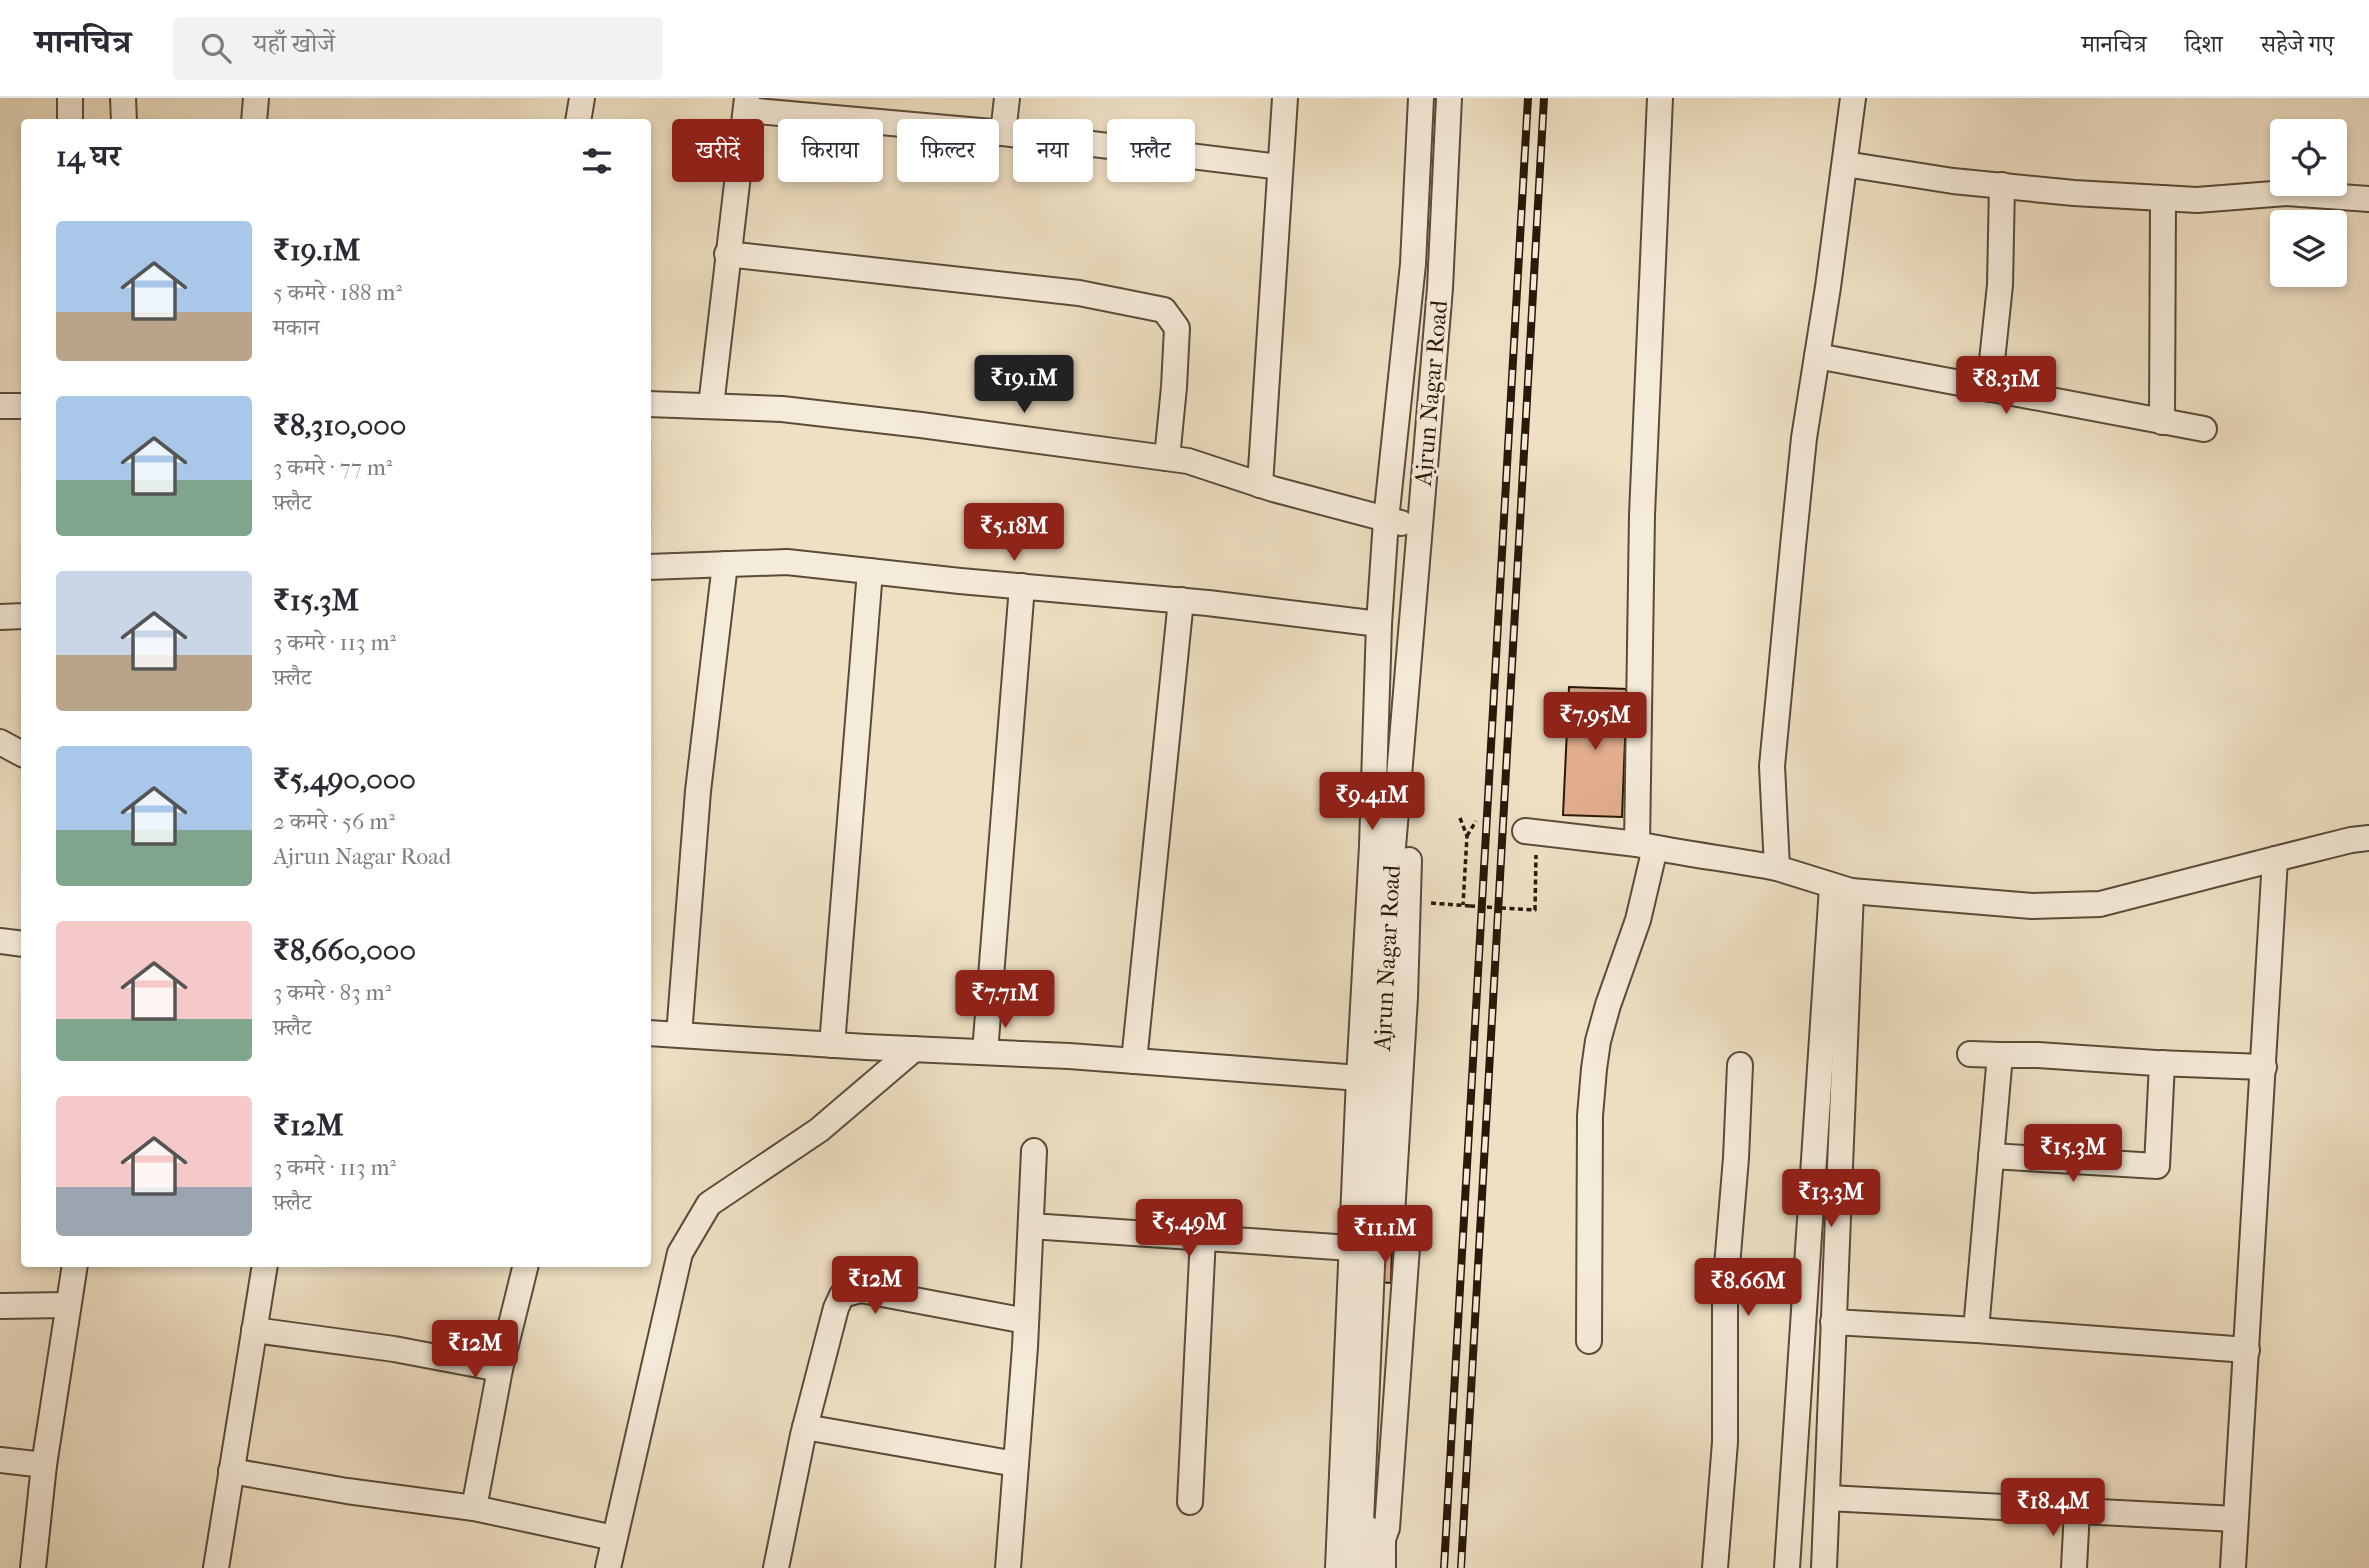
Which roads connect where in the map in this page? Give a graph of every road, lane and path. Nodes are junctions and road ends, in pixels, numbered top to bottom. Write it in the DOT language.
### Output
graph roads {
  1 [pos="70,98"];
  2 [pos="123,98"];
  3 [pos="256,98"];
  4 [pos="582,98"];
  5 [pos="1007,98"];
  6 [pos="1285,98"];
  7 [pos="1421,98"];
  8 [pos="1448,98"];
  9 [pos="1660,98"];
  10 [pos="1853,98"];
  11 [pos="746,104"];
  12 [pos="70,119"];
  13 [pos="124,119"];
  14 [pos="254,119"];
  15 [pos="578,119"];
  16 [pos="1003,133"];
  17 [pos="1845,164"];
  18 [pos="1280,167"];
  19 [pos="2002,186"];
  20 [pos="2163,198"];
  21 [pos="2369,199"];
  22 [pos="727,254"];
  23 [pos="1817,356"];
  24 [pos="1989,389"];
  25 [pos="651,404"];
  26 [pos="0,406"];
  27 [pos="21,406"];
  28 [pos="711,406"];
  29 [pos="2162,422"];
  30 [pos="2204,429"];
  31 [pos="1167,458"];
  32 [pos="1260,485"];
  33 [pos="1387,520"];
  34 [pos="1420,527"];
  35 [pos="725,564"];
  36 [pos="651,567"];
  37 [pos="870,571"];
  38 [pos="1022,586"];
  39 [pos="1181,600"];
  40 [pos="21,616"];
  41 [pos="0,617"];
  42 [pos="1379,624"];
  43 [pos="0,742"];
  44 [pos="21,753"];
  45 [pos="1460,818"];
  46 [pos="1476,821"];
  47 [pos="1531,832"];
  48 [pos="1467,836"];
  49 [pos="2369,838"];
  50 [pos="1372,846"];
  51 [pos="1646,846"];
  52 [pos="2275,859"];
  53 [pos="1777,867"];
  54 [pos="1842,889"];
  55 [pos="1434,903"];
  56 [pos="1463,905"];
  57 [pos="0,941"];
  58 [pos="21,944"];
  59 [pos="651,1033"];
  60 [pos="679,1035"];
  61 [pos="832,1045"];
  62 [pos="914,1049"];
  63 [pos="985,1052"];
  64 [pos="1970,1054"];
  65 [pos="2000,1055"];
  66 [pos="1134,1061"];
  67 [pos="2162,1063"];
  68 [pos="1740,1065"];
  69 [pos="2264,1067"];
  70 [pos="1369,1079"];
  71 [pos="1034,1151"];
  72 [pos="1992,1156"];
  73 [pos="1031,1226"];
  74 [pos="1203,1237"];
  75 [pos="1351,1248"];
  76 [pos="74,1267"];
  77 [pos="264,1267"];
  78 [pos="525,1267"];
  79 [pos="68,1305"];
  80 [pos="0,1306"];
  81 [pos="1026,1321"];
  82 [pos="1833,1322"];
  83 [pos="254,1330"];
  84 [pos="1976,1330"];
  85 [pos="1589,1341"];
  86 [pos="2246,1350"];
  87 [pos="500,1369"];
  88 [pos="805,1427"];
  89 [pos="0,1460"];
  90 [pos="1016,1464"];
  91 [pos="44,1465"];
  92 [pos="231,1471"];
  93 [pos="1828,1498"];
  94 [pos="1191,1502"];
  95 [pos="474,1508"];
  96 [pos="2077,1510"];
  97 [pos="2235,1519"];
  98 [pos="1360,1523"];
  99 [pos="614,1538"];
  100 [pos="1382,1539"];
  101 [pos="33,1568"];
  102 [pos="216,1568"];
  103 [pos="608,1568"];
  104 [pos="776,1568"];
  105 [pos="1008,1568"];
  106 [pos="1338,1568"];
  107 [pos="1359,1568"];
  108 [pos="1382,1568"];
  109 [pos="1715,1568"];
  110 [pos="1787,1568"];
  111 [pos="1824,1568"];
  112 [pos="2074,1568"];
  113 [pos="2233,1568"];
  1 -- 12 [label="street"];
  2 -- 13 [label="street"];
  3 -- 14 [label="street"];
  4 -- 15 [label="street"];
  5 -- 16 [label="street"];
  6 -- 18 [label="street"];
  7 -- 33 [label="street, Ajrun Nagar Road"];
  8 -- 34 [label="street, Ajrun Nagar Road"];
  9 -- 51 [label="street"];
  10 -- 17 [label="street"];
  11 -- 16 [label="street"];
  11 -- 22 [label="street"];
  16 -- 18 [label="street"];
  17 -- 19 [label="street"];
  17 -- 23 [label="street"];
  18 -- 32 [label="street"];
  19 -- 20 [label="street"];
  19 -- 24 [label="street"];
  20 -- 21 [label="street"];
  20 -- 29 [label="street"];
  22 -- 28 [label="street"];
  22 -- 31 [label="street"];
  23 -- 24 [label="street"];
  23 -- 53 [label="street"];
  24 -- 29 [label="street"];
  25 -- 28 [label="street"];
  26 -- 27 [label="street"];
  28 -- 31 [label="street"];
  29 -- 30 [label="street"];
  31 -- 32 [label="street"];
  32 -- 33 [label="street"];
  33 -- 34 [label="street"];
  33 -- 42 [label="street, Ajrun Nagar Road"];
  34 -- 70 [label="street, Ajrun Nagar Road"];
  35 -- 36 [label="street"];
  35 -- 37 [label="street"];
  35 -- 60 [label="street"];
  37 -- 38 [label="street"];
  37 -- 61 [label="street"];
  38 -- 39 [label="street"];
  38 -- 63 [label="street"];
  39 -- 42 [label="street"];
  39 -- 66 [label="street"];
  40 -- 41 [label="street"];
  42 -- 50 [label="street, Ajrun Nagar Road"];
  43 -- 44 [label="street"];
  45 -- 48 [label="path"];
  46 -- 48 [label="path"];
  47 -- 51 [label="street"];
  47 -- 56 [label="path, bridge"];
  48 -- 56 [label="path"];
  49 -- 52 [label="street"];
  50 -- 70 [label="street, Ajrun Nagar Road"];
  50 -- 100 [label="street"];
  51 -- 53 [label="street"];
  51 -- 85 [label="street"];
  52 -- 54 [label="street"];
  52 -- 69 [label="street"];
  53 -- 54 [label="street"];
  54 -- 82 [label="street"];
  54 -- 110 [label="street"];
  55 -- 56 [label="path"];
  57 -- 58 [label="street"];
  59 -- 60 [label="street"];
  60 -- 61 [label="street"];
  61 -- 62 [label="street"];
  62 -- 63 [label="street"];
  62 -- 99 [label="street"];
  63 -- 66 [label="street"];
  64 -- 65 [label="street"];
  65 -- 67 [label="street"];
  65 -- 72 [label="street"];
  66 -- 70 [label="street"];
  67 -- 69 [label="street"];
  67 -- 72 [label="street"];
  68 -- 109 [label="street"];
  69 -- 86 [label="street"];
  70 -- 75 [label="street, Ajrun Nagar Road"];
  70 -- 98 [label="street, Ajrun Nagar Road"];
  71 -- 73 [label="street"];
  72 -- 84 [label="street"];
  73 -- 74 [label="street"];
  73 -- 81 [label="street"];
  74 -- 75 [label="street"];
  74 -- 94 [label="street"];
  75 -- 106 [label="street, Ajrun Nagar Road"];
  76 -- 79 [label="street"];
  77 -- 83 [label="street"];
  78 -- 87 [label="street"];
  79 -- 80 [label="street"];
  79 -- 91 [label="street"];
  81 -- 88 [label="street"];
  81 -- 90 [label="street"];
  82 -- 84 [label="street"];
  82 -- 93 [label="street"];
  83 -- 87 [label="street"];
  83 -- 92 [label="street"];
  84 -- 86 [label="street"];
  86 -- 97 [label="street"];
  87 -- 95 [label="street"];
  88 -- 90 [label="street"];
  88 -- 104 [label="street"];
  89 -- 91 [label="street"];
  90 -- 105 [label="street"];
  91 -- 101 [label="street"];
  92 -- 95 [label="street"];
  92 -- 102 [label="street"];
  93 -- 96 [label="street"];
  93 -- 111 [label="street"];
  95 -- 99 [label="street"];
  96 -- 97 [label="street"];
  96 -- 112 [label="street"];
  97 -- 113 [label="street"];
  98 -- 100 [label="street"];
  98 -- 107 [label="street, Ajrun Nagar Road"];
  99 -- 103 [label="street"];
  100 -- 108 [label="street"];
}
